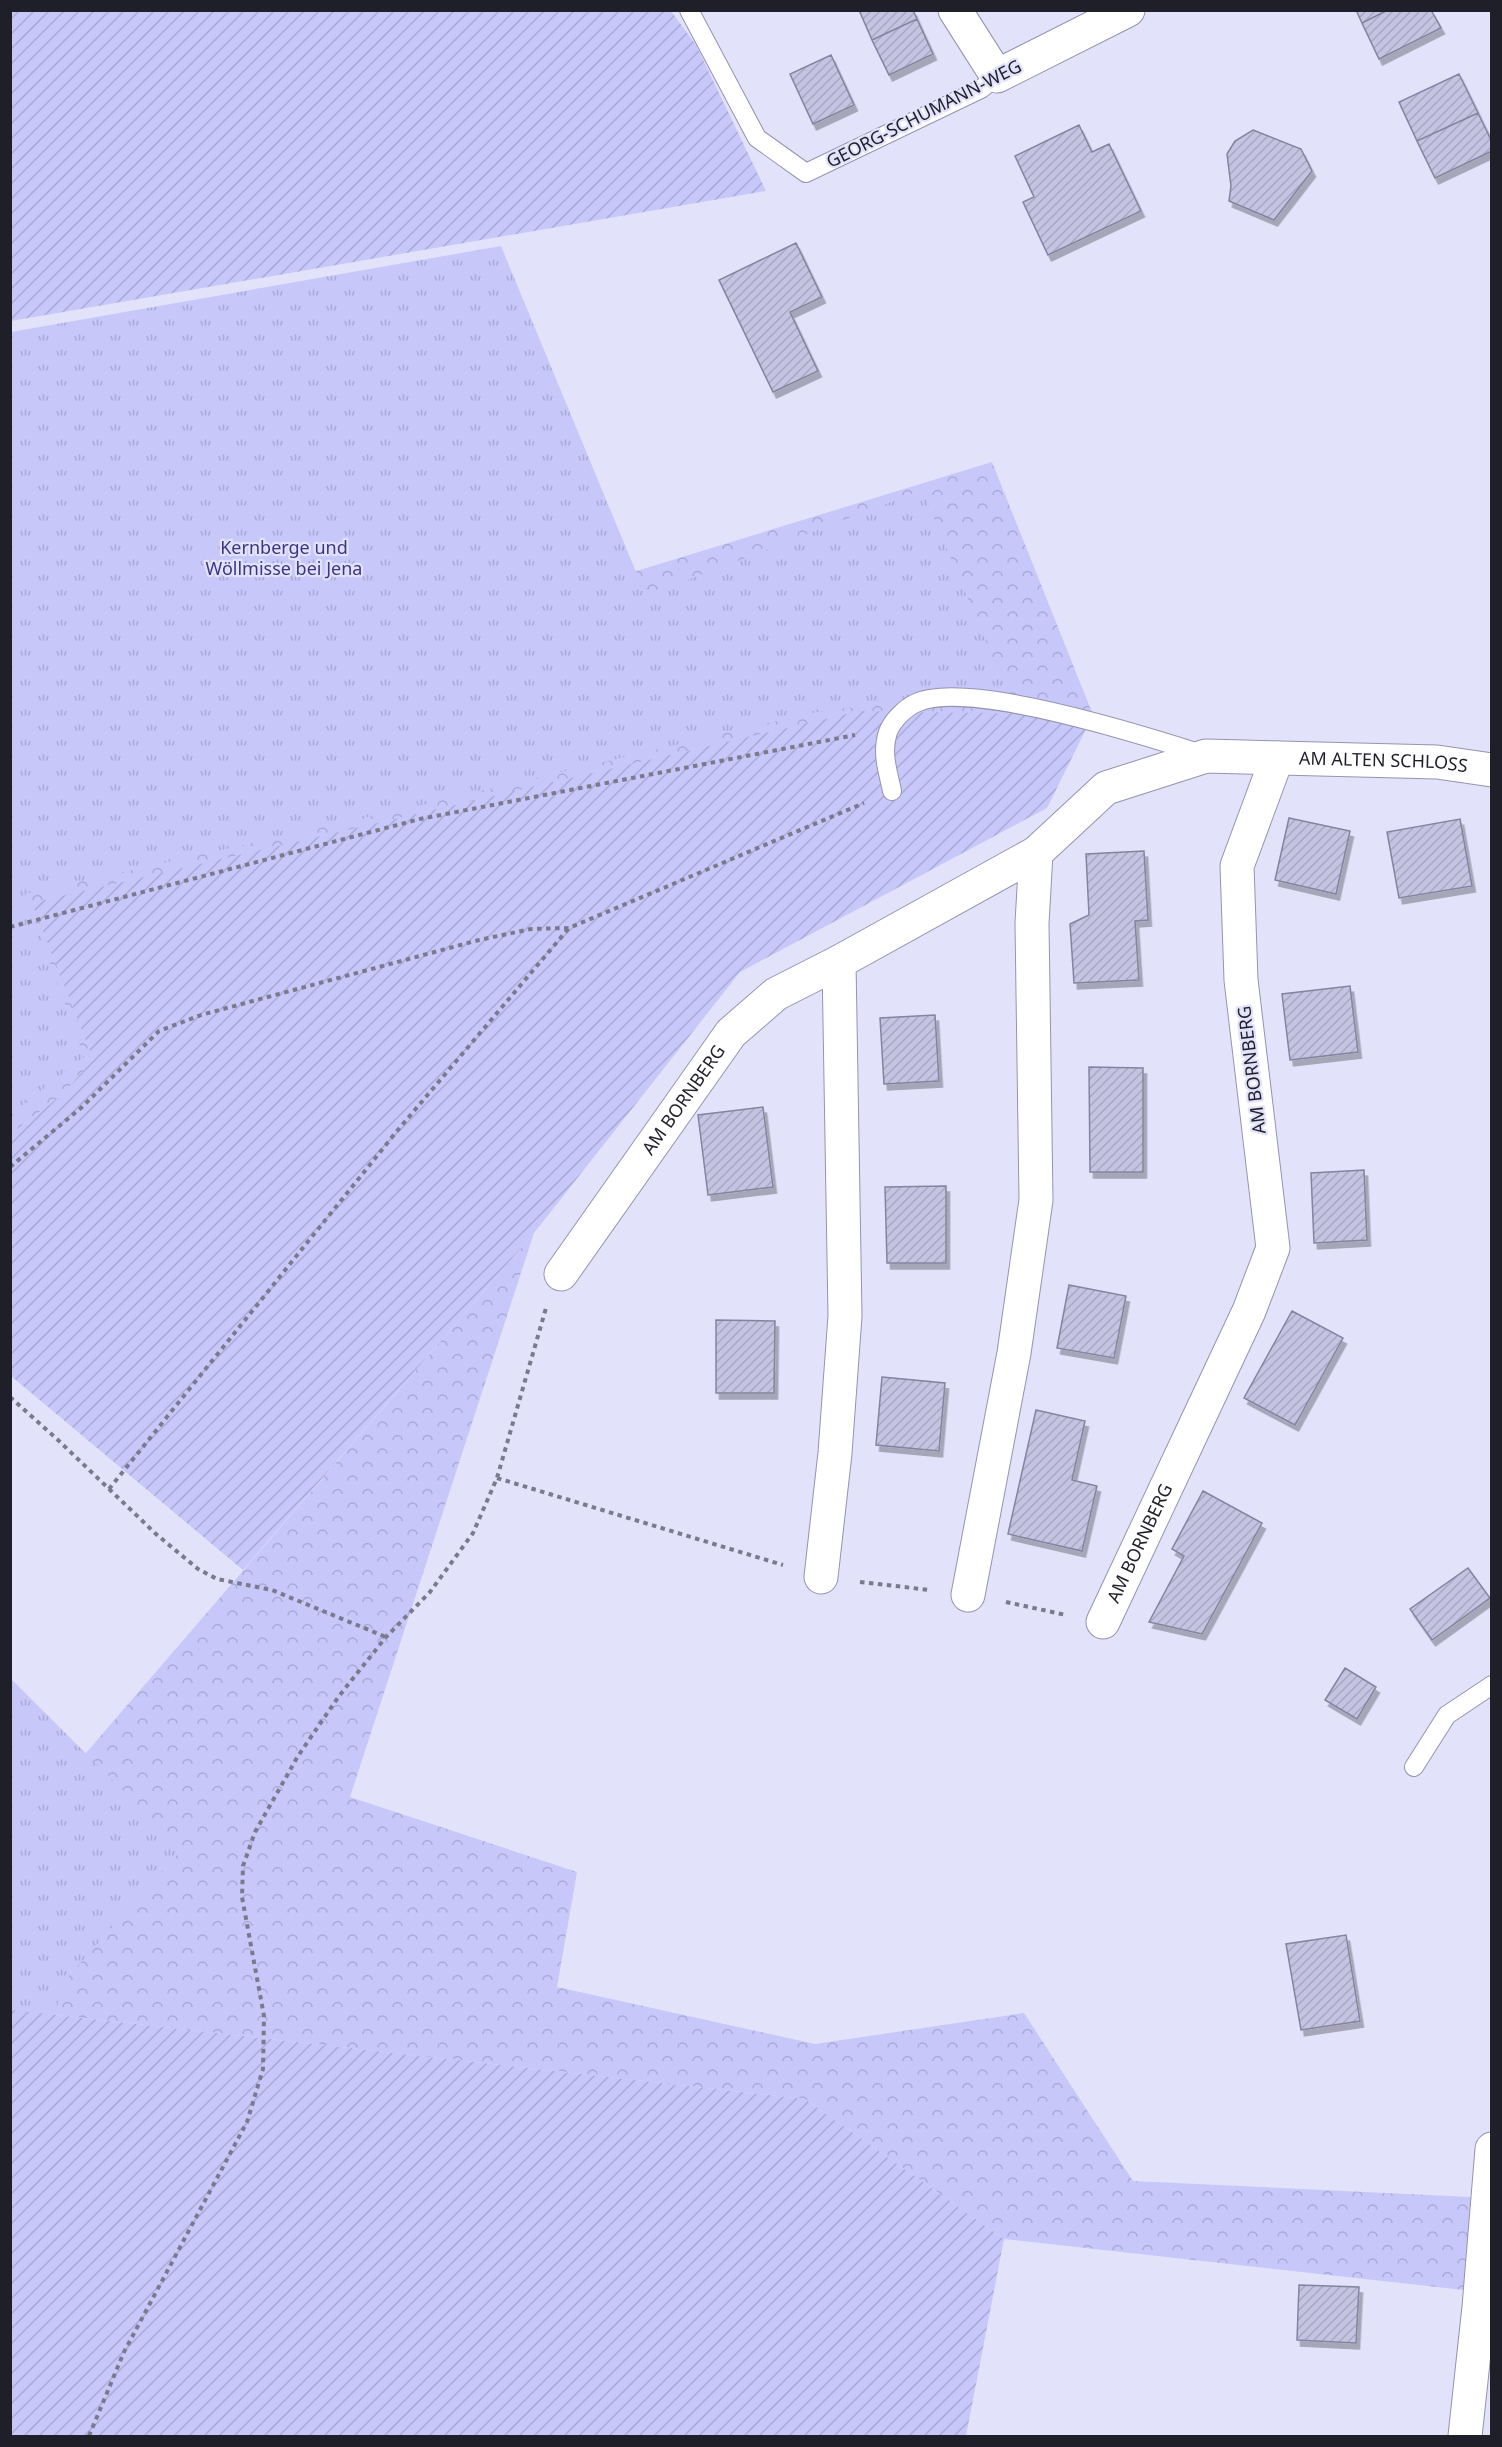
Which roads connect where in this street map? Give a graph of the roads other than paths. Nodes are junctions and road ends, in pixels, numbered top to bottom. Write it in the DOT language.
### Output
graph roads {
  1 [pos="689,10"];
  2 [pos="955,10"];
  3 [pos="1128,10"];
  4 [pos="997,76"];
  5 [pos="1206,756"];
  6 [pos="1276,758"];
  7 [pos="1491,770"];
  8 [pos="892,790"];
  9 [pos="1036,853"];
  10 [pos="839,962"];
  11 [pos="561,1274"];
  12 [pos="821,1577"];
  13 [pos="968,1595"];
  14 [pos="1103,1622"];
  15 [pos="1491,1685"];
  16 [pos="1414,1767"];
  17 [pos="1491,2149"];
  18 [pos="1465,2436"];
  1 -- 4 [label="lane, GEORG-SCHUMANN-WEG"];
  2 -- 4 [label="street"];
  3 -- 4 [label="street, GEORG-SCHUMANN-WEG"];
  5 -- 6 [label="street, AM BORNBERG"];
  5 -- 8 [label="lane"];
  5 -- 9 [label="street, AM BORNBERG"];
  6 -- 7 [label="street, AM ALTEN SCHLOSS"];
  6 -- 14 [label="street, AM BORNBERG"];
  9 -- 10 [label="street, AM BORNBERG"];
  9 -- 13 [label="street"];
  10 -- 11 [label="street, AM BORNBERG"];
  10 -- 12 [label="street"];
  15 -- 16 [label="lane"];
  17 -- 18 [label="street"];
}
